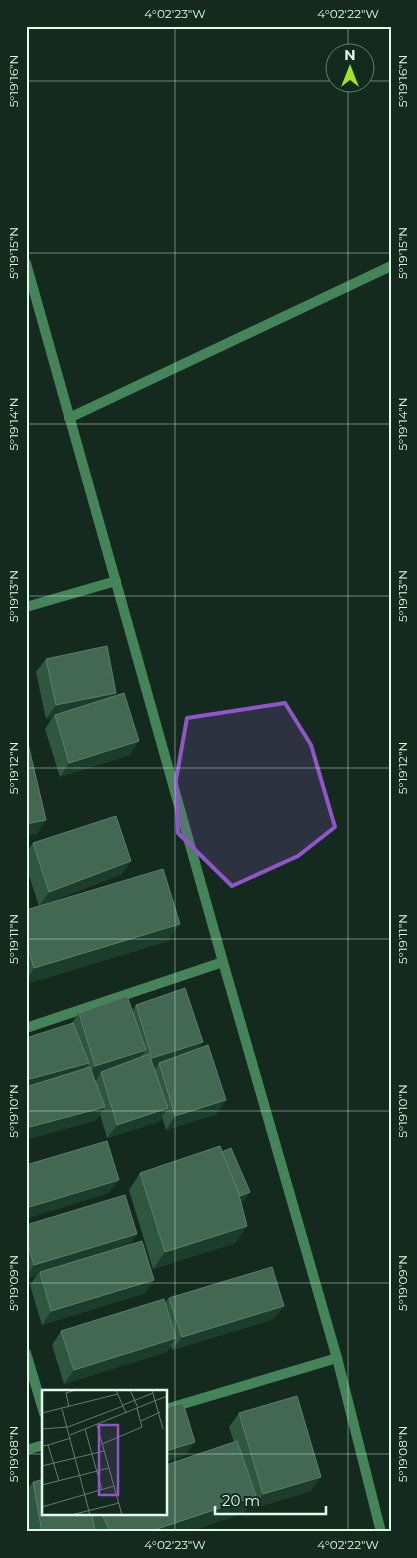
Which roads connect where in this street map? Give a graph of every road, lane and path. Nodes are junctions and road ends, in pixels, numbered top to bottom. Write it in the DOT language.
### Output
graph roads {
  1 [pos="26,262"];
  2 [pos="391,266"];
  3 [pos="69,418"];
  4 [pos="116,581"];
  5 [pos="26,607"];
  6 [pos="223,962"];
  7 [pos="26,1028"];
  8 [pos="26,1353"];
  9 [pos="337,1358"];
  10 [pos="42,1406"];
  11 [pos="168,1408"];
  12 [pos="42,1446"];
  13 [pos="26,1450"];
  14 [pos="381,1532"];
  1 -- 3 [label="street"];
  2 -- 3 [label="street"];
  3 -- 4 [label="street"];
  4 -- 5 [label="street"];
  4 -- 6 [label="street"];
  6 -- 7 [label="street"];
  6 -- 9 [label="street"];
  8 -- 10 [label="street"];
  9 -- 11 [label="street"];
  9 -- 14 [label="street"];
  12 -- 13 [label="street"];
}
